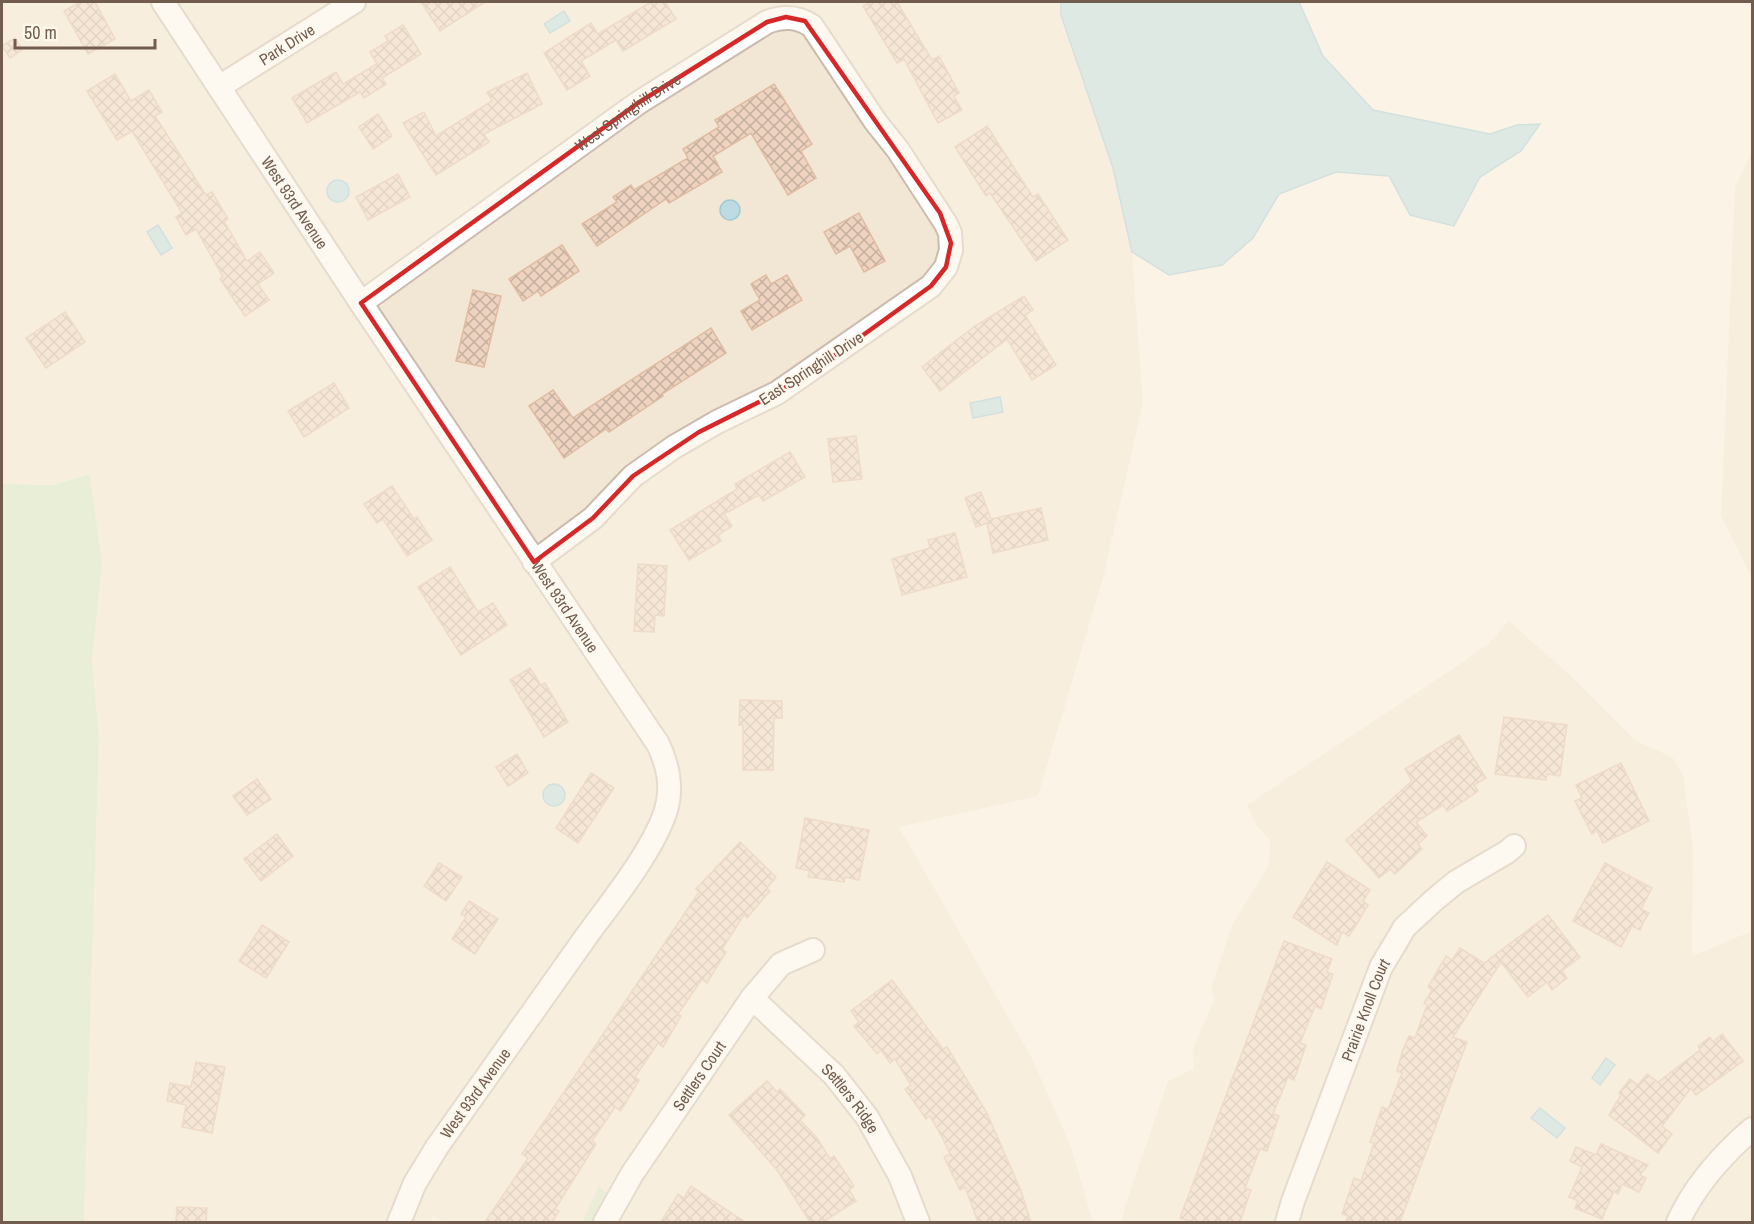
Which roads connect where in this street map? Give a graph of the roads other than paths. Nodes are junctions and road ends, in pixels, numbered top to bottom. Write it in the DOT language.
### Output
graph roads {
  1 [pos="163,2"];
  2 [pos="354,2"];
  3 [pos="219,87"];
  4 [pos="875,121"];
  5 [pos="361,303"];
  6 [pos="534,562"];
  7 [pos="1514,846"];
  8 [pos="813,950"];
  9 [pos="752,998"];
  10 [pos="1752,1129"];
  11 [pos="399,1222"];
  12 [pos="605,1222"];
  13 [pos="918,1222"];
  14 [pos="1287,1222"];
  15 [pos="1677,1222"];
  1 -- 3 [label="street, West 93rd Avenue"];
  2 -- 3 [label="street, Park Drive"];
  3 -- 5 [label="street, West 93rd Avenue"];
  4 -- 5 [label="street, West Springhill Drive"];
  4 -- 6 [label="street, East Springhill Drive"];
  5 -- 6 [label="street, West 93rd Avenue"];
  6 -- 11 [label="street, West 93rd Avenue"];
  7 -- 14 [label="street, Prairie Knoll Court"];
  8 -- 9 [label="street, Settlers Court"];
  9 -- 12 [label="street, Settlers Court"];
  9 -- 13 [label="street, Settlers Ridge"];
  10 -- 15 [label="street"];
}
